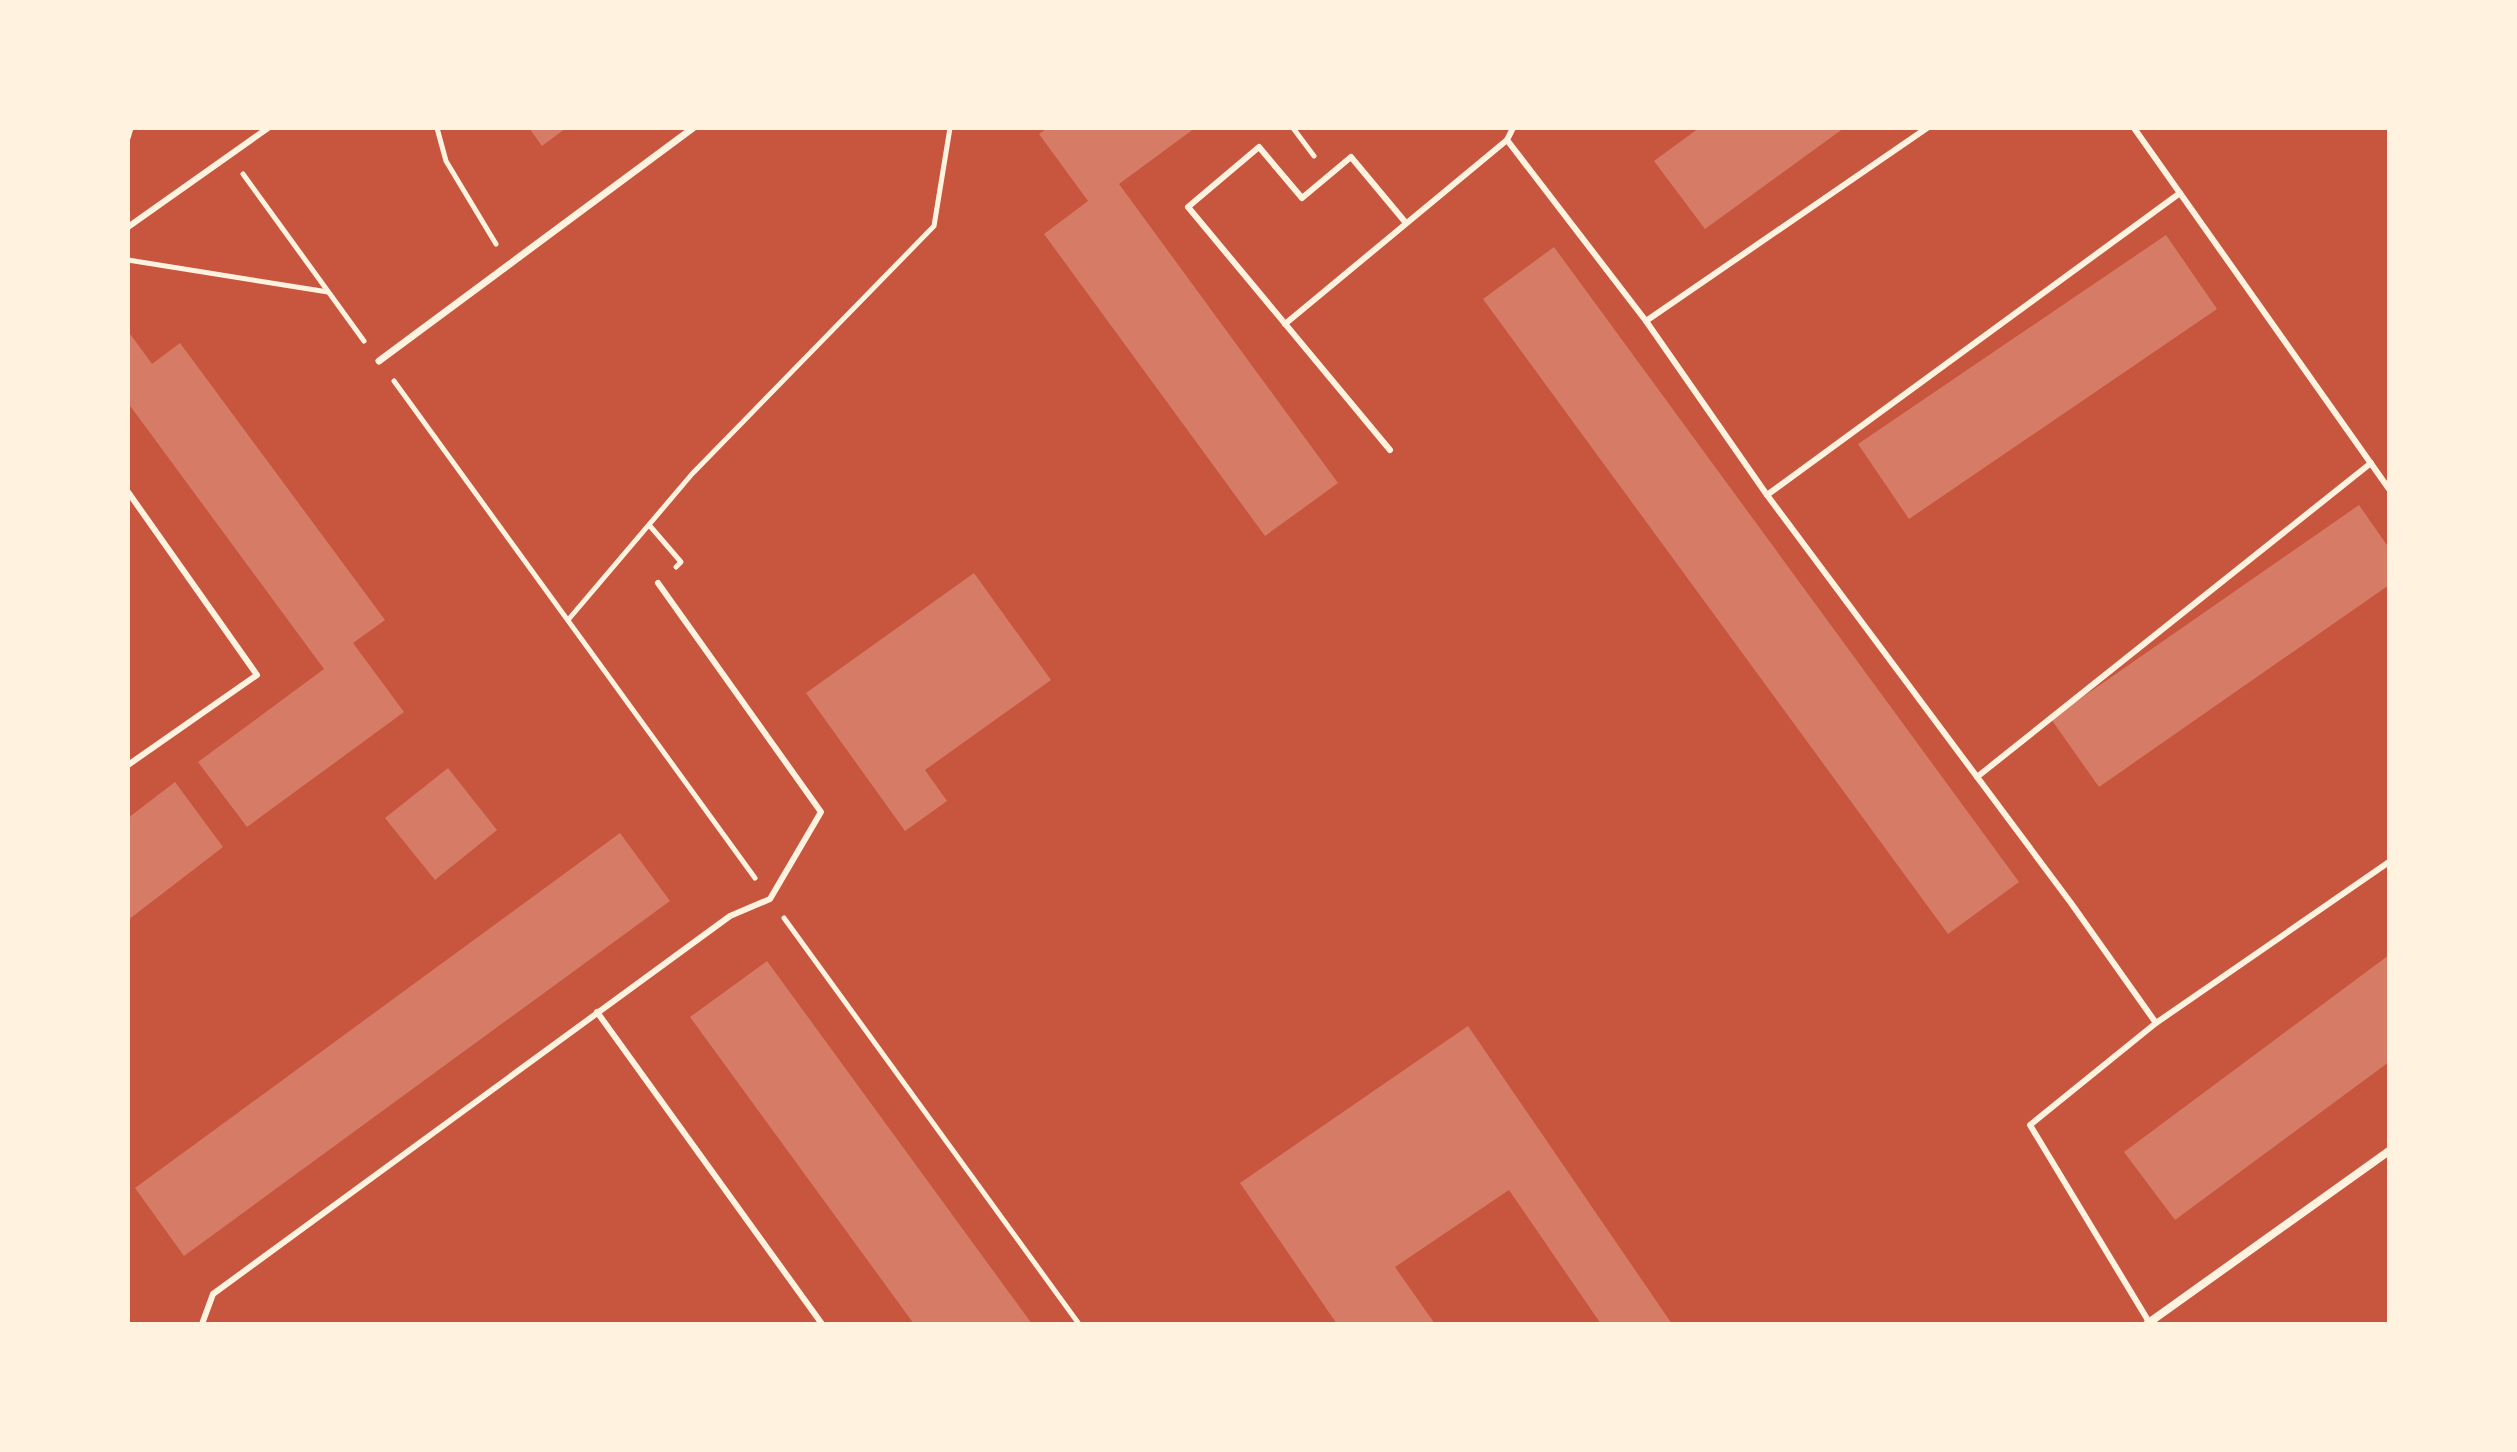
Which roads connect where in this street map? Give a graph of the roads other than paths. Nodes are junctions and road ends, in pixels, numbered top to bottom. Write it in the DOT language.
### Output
graph roads {
  1 [pos="268,128"];
  2 [pos="693,128"];
  3 [pos="1513,128"];
  4 [pos="1927,128"];
  5 [pos="2134,128"];
  6 [pos="1507,140"];
  7 [pos="2180,193"];
  8 [pos="1406,223"];
  9 [pos="128,227"];
  10 [pos="1646,321"];
  11 [pos="1285,324"];
  12 [pos="379,361"];
  13 [pos="1390,450"];
  14 [pos="2371,463"];
  15 [pos="2389,489"];
  16 [pos="128,492"];
  17 [pos="1767,495"];
  18 [pos="658,583"];
  19 [pos="128,765"];
  20 [pos="1977,777"];
  21 [pos="2389,862"];
  22 [pos="597,1012"];
  23 [pos="2156,1023"];
  24 [pos="2389,1151"];
  25 [pos="2148,1323"];
  26 [pos="202,1324"];
  27 [pos="822,1324"];
  1 -- 9 [label="lane"];
  2 -- 12 [label="street"];
  3 -- 6 [label="lane"];
  4 -- 10 [label="lane"];
  5 -- 7 [label="lane"];
  6 -- 8 [label="lane"];
  6 -- 10 [label="lane"];
  7 -- 14 [label="lane"];
  7 -- 17 [label="lane"];
  8 -- 11 [label="lane"];
  8 -- 11 [label="lane"];
  10 -- 17 [label="lane"];
  11 -- 13 [label="lane"];
  14 -- 15 [label="lane"];
  14 -- 20 [label="lane"];
  16 -- 19 [label="lane"];
  17 -- 20 [label="lane"];
  18 -- 22 [label="lane"];
  20 -- 23 [label="lane"];
  21 -- 23 [label="lane"];
  22 -- 26 [label="lane"];
  22 -- 27 [label="lane"];
  23 -- 25 [label="lane"];
  24 -- 25 [label="street"];
}
